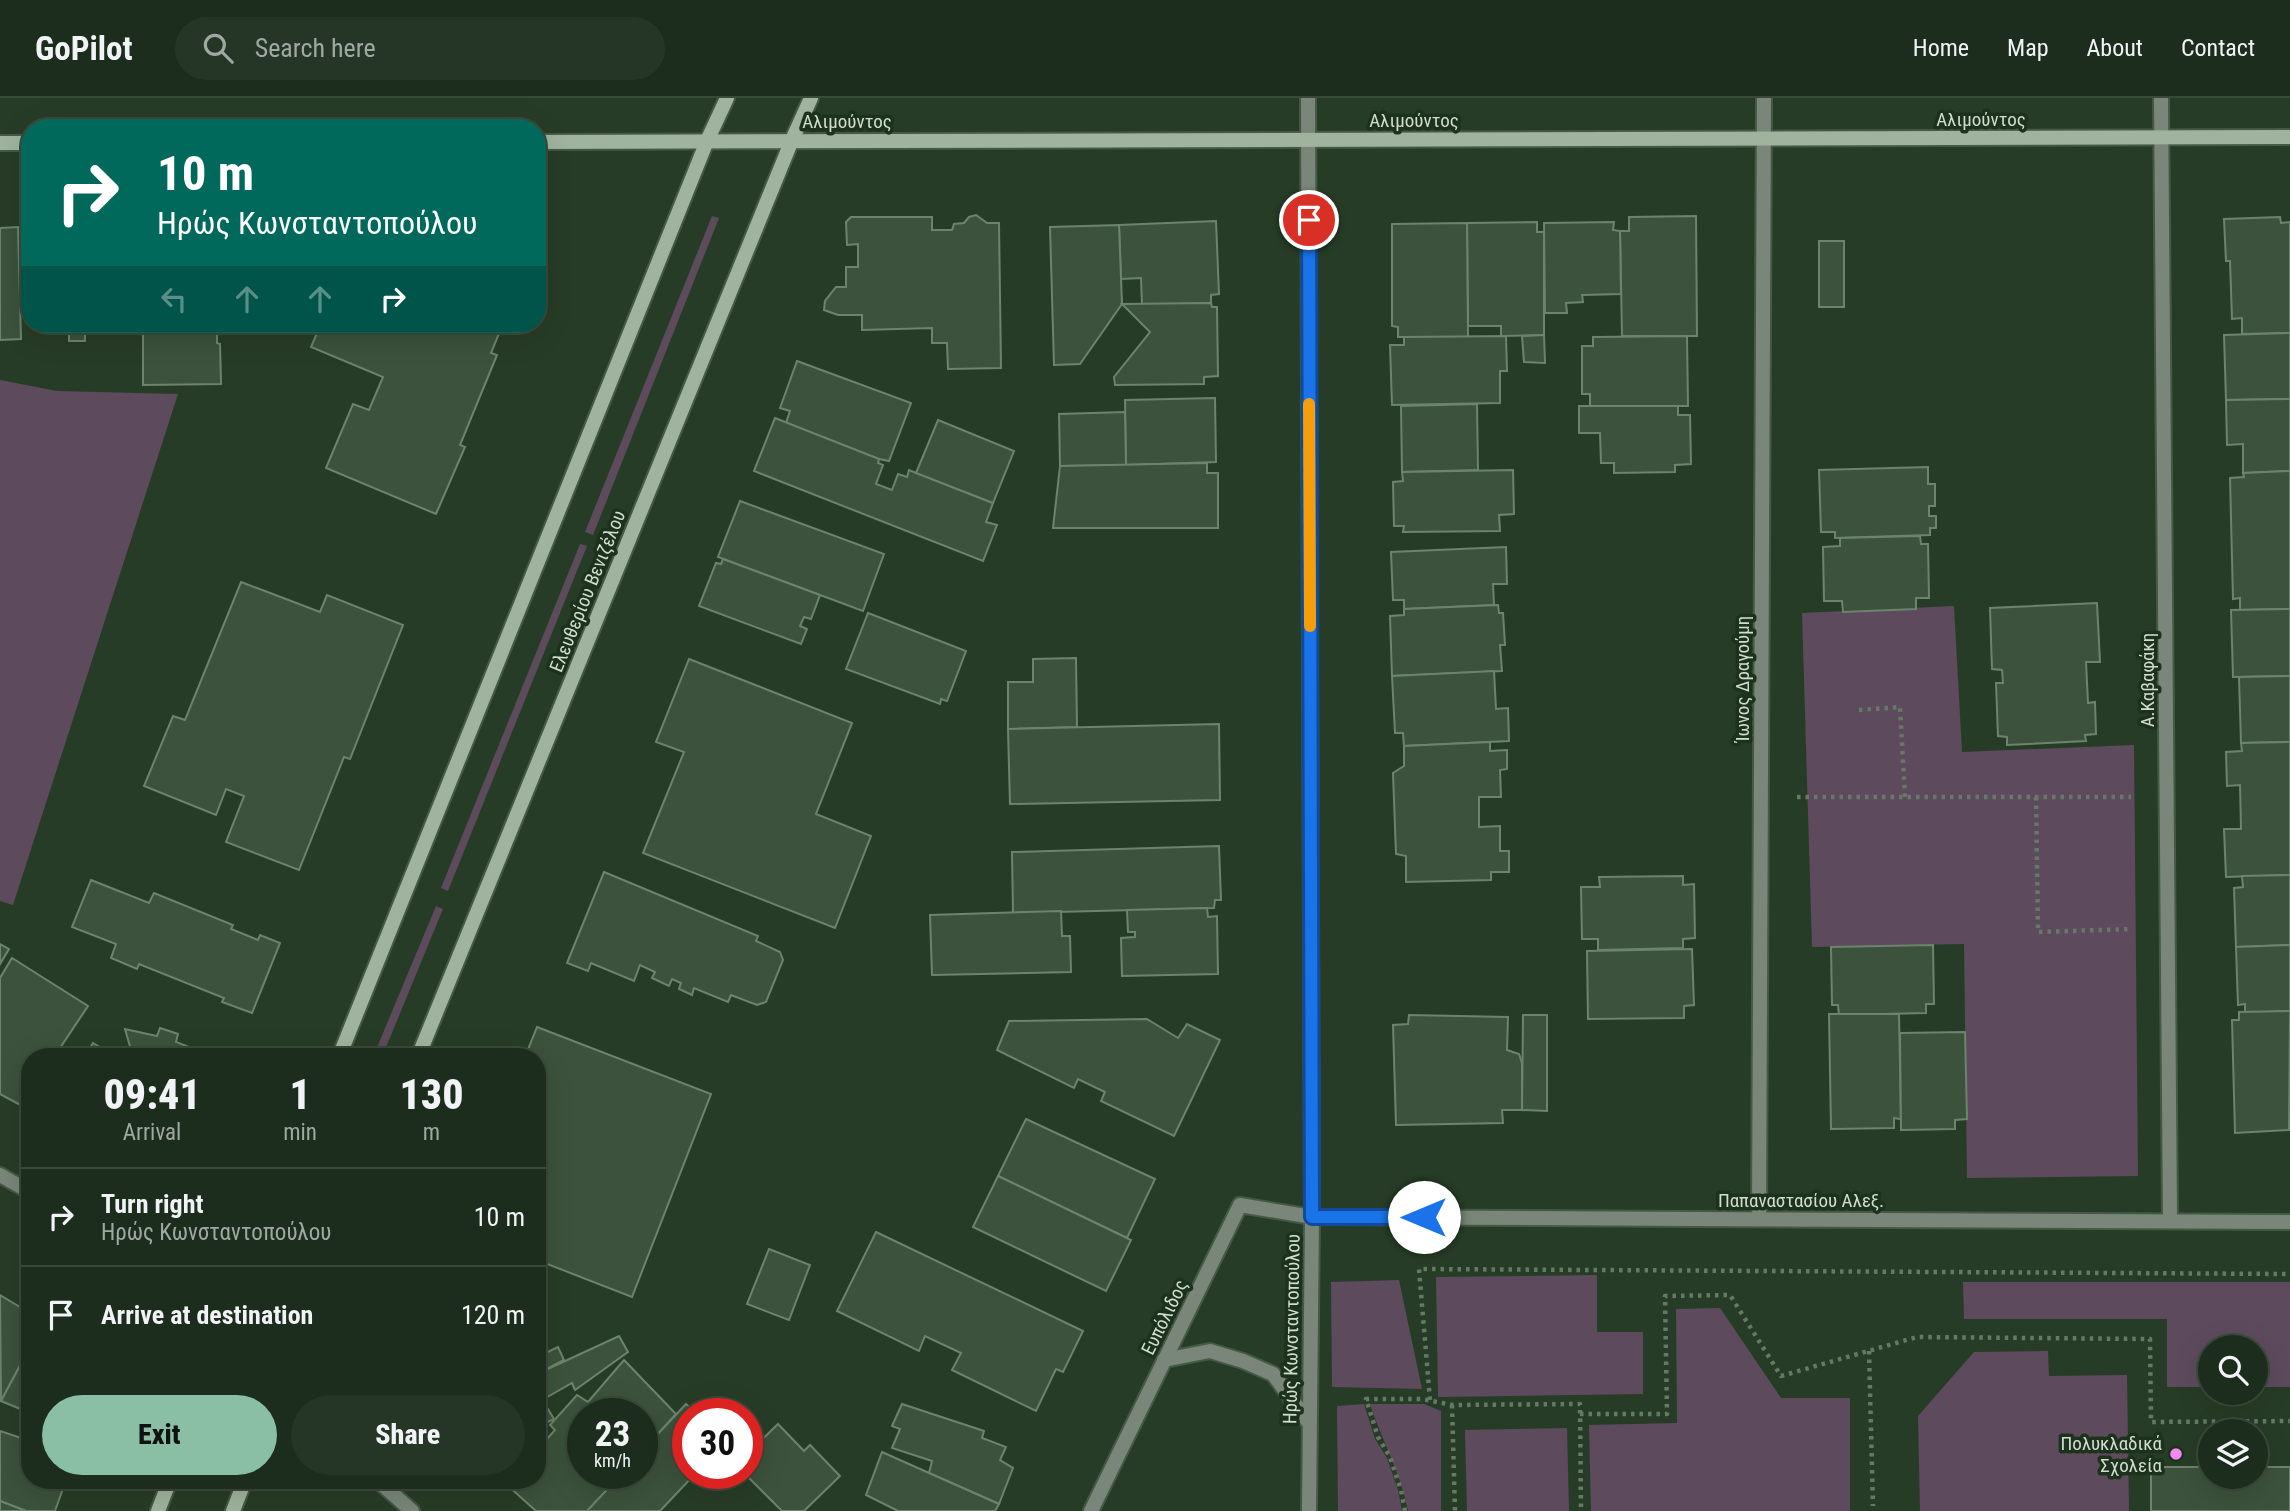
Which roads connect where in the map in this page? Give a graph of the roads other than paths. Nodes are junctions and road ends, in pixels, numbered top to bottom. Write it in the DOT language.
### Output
graph roads {
  1 [pos="727,98"];
  2 [pos="811,98"];
  3 [pos="1308,98"];
  4 [pos="1764,98"];
  5 [pos="2161,98"];
  6 [pos="2290,137"];
  7 [pos="2161,138"];
  8 [pos="1764,139"];
  9 [pos="792,140"];
  10 [pos="1308,140"];
  11 [pos="707,141"];
  12 [pos="546,142"];
  13 [pos="0,143"];
  14 [pos="21,143"];
  15 [pos="343,1048"];
  16 [pos="422,1048"];
  17 [pos="0,1175"];
  18 [pos="21,1187"];
  19 [pos="1312,1217"];
  20 [pos="1759,1219"];
  21 [pos="2170,1221"];
  22 [pos="2290,1222"];
  23 [pos="1164,1360"];
  24 [pos="1309,1423"];
  25 [pos="167,1489"];
  26 [pos="242,1489"];
  27 [pos="387,1489"];
  28 [pos="158,1511"];
  29 [pos="233,1511"];
  30 [pos="412,1511"];
  31 [pos="1091,1511"];
  32 [pos="1309,1511"];
  1 -- 11 [label="street"];
  2 -- 9 [label="street, Ελευθερίου Βενιζέλου"];
  3 -- 10 [label="street, Ηρώς Κωνσταντοπούλου"];
  4 -- 8 [label="street, Ίωνος Δραγούμη"];
  5 -- 7 [label="street, Α.Καβαφάκη"];
  6 -- 7 [label="street, Αλιμούντος"];
  7 -- 8 [label="street, Αλιμούντος"];
  7 -- 21 [label="street, Α.Καβαφάκη"];
  8 -- 10 [label="street, Αλιμούντος"];
  8 -- 20 [label="street, Ίωνος Δραγούμη"];
  9 -- 10 [label="street, Αλιμούντος"];
  9 -- 11 [label="street, Αλιμούντος"];
  9 -- 16 [label="street, Ελευθερίου Βενιζέλου"];
  10 -- 19 [label="street, Ηρώς Κωνσταντοπούλου"];
  11 -- 12 [label="street, Αλιμούντος"];
  11 -- 15 [label="street"];
  13 -- 14 [label="street"];
  17 -- 18 [label="street"];
  19 -- 20 [label="street, Παπαναστασίου Αλεξ."];
  19 -- 23 [label="street, Ευπόλιδος"];
  19 -- 24 [label="street, Ηρώς Κωνσταντοπούλου"];
  20 -- 21 [label="street, Παπαναστασίου Αλεξ."];
  21 -- 22 [label="street, Παπαναστασίου Αλεξ."];
  23 -- 24 [label="street"];
  23 -- 31 [label="street, Ευπόλιδος"];
  24 -- 32 [label="street, Ηρώς Κωνσταντοπούλου"];
  25 -- 28 [label="street"];
  26 -- 29 [label="street"];
  27 -- 30 [label="street"];
}
